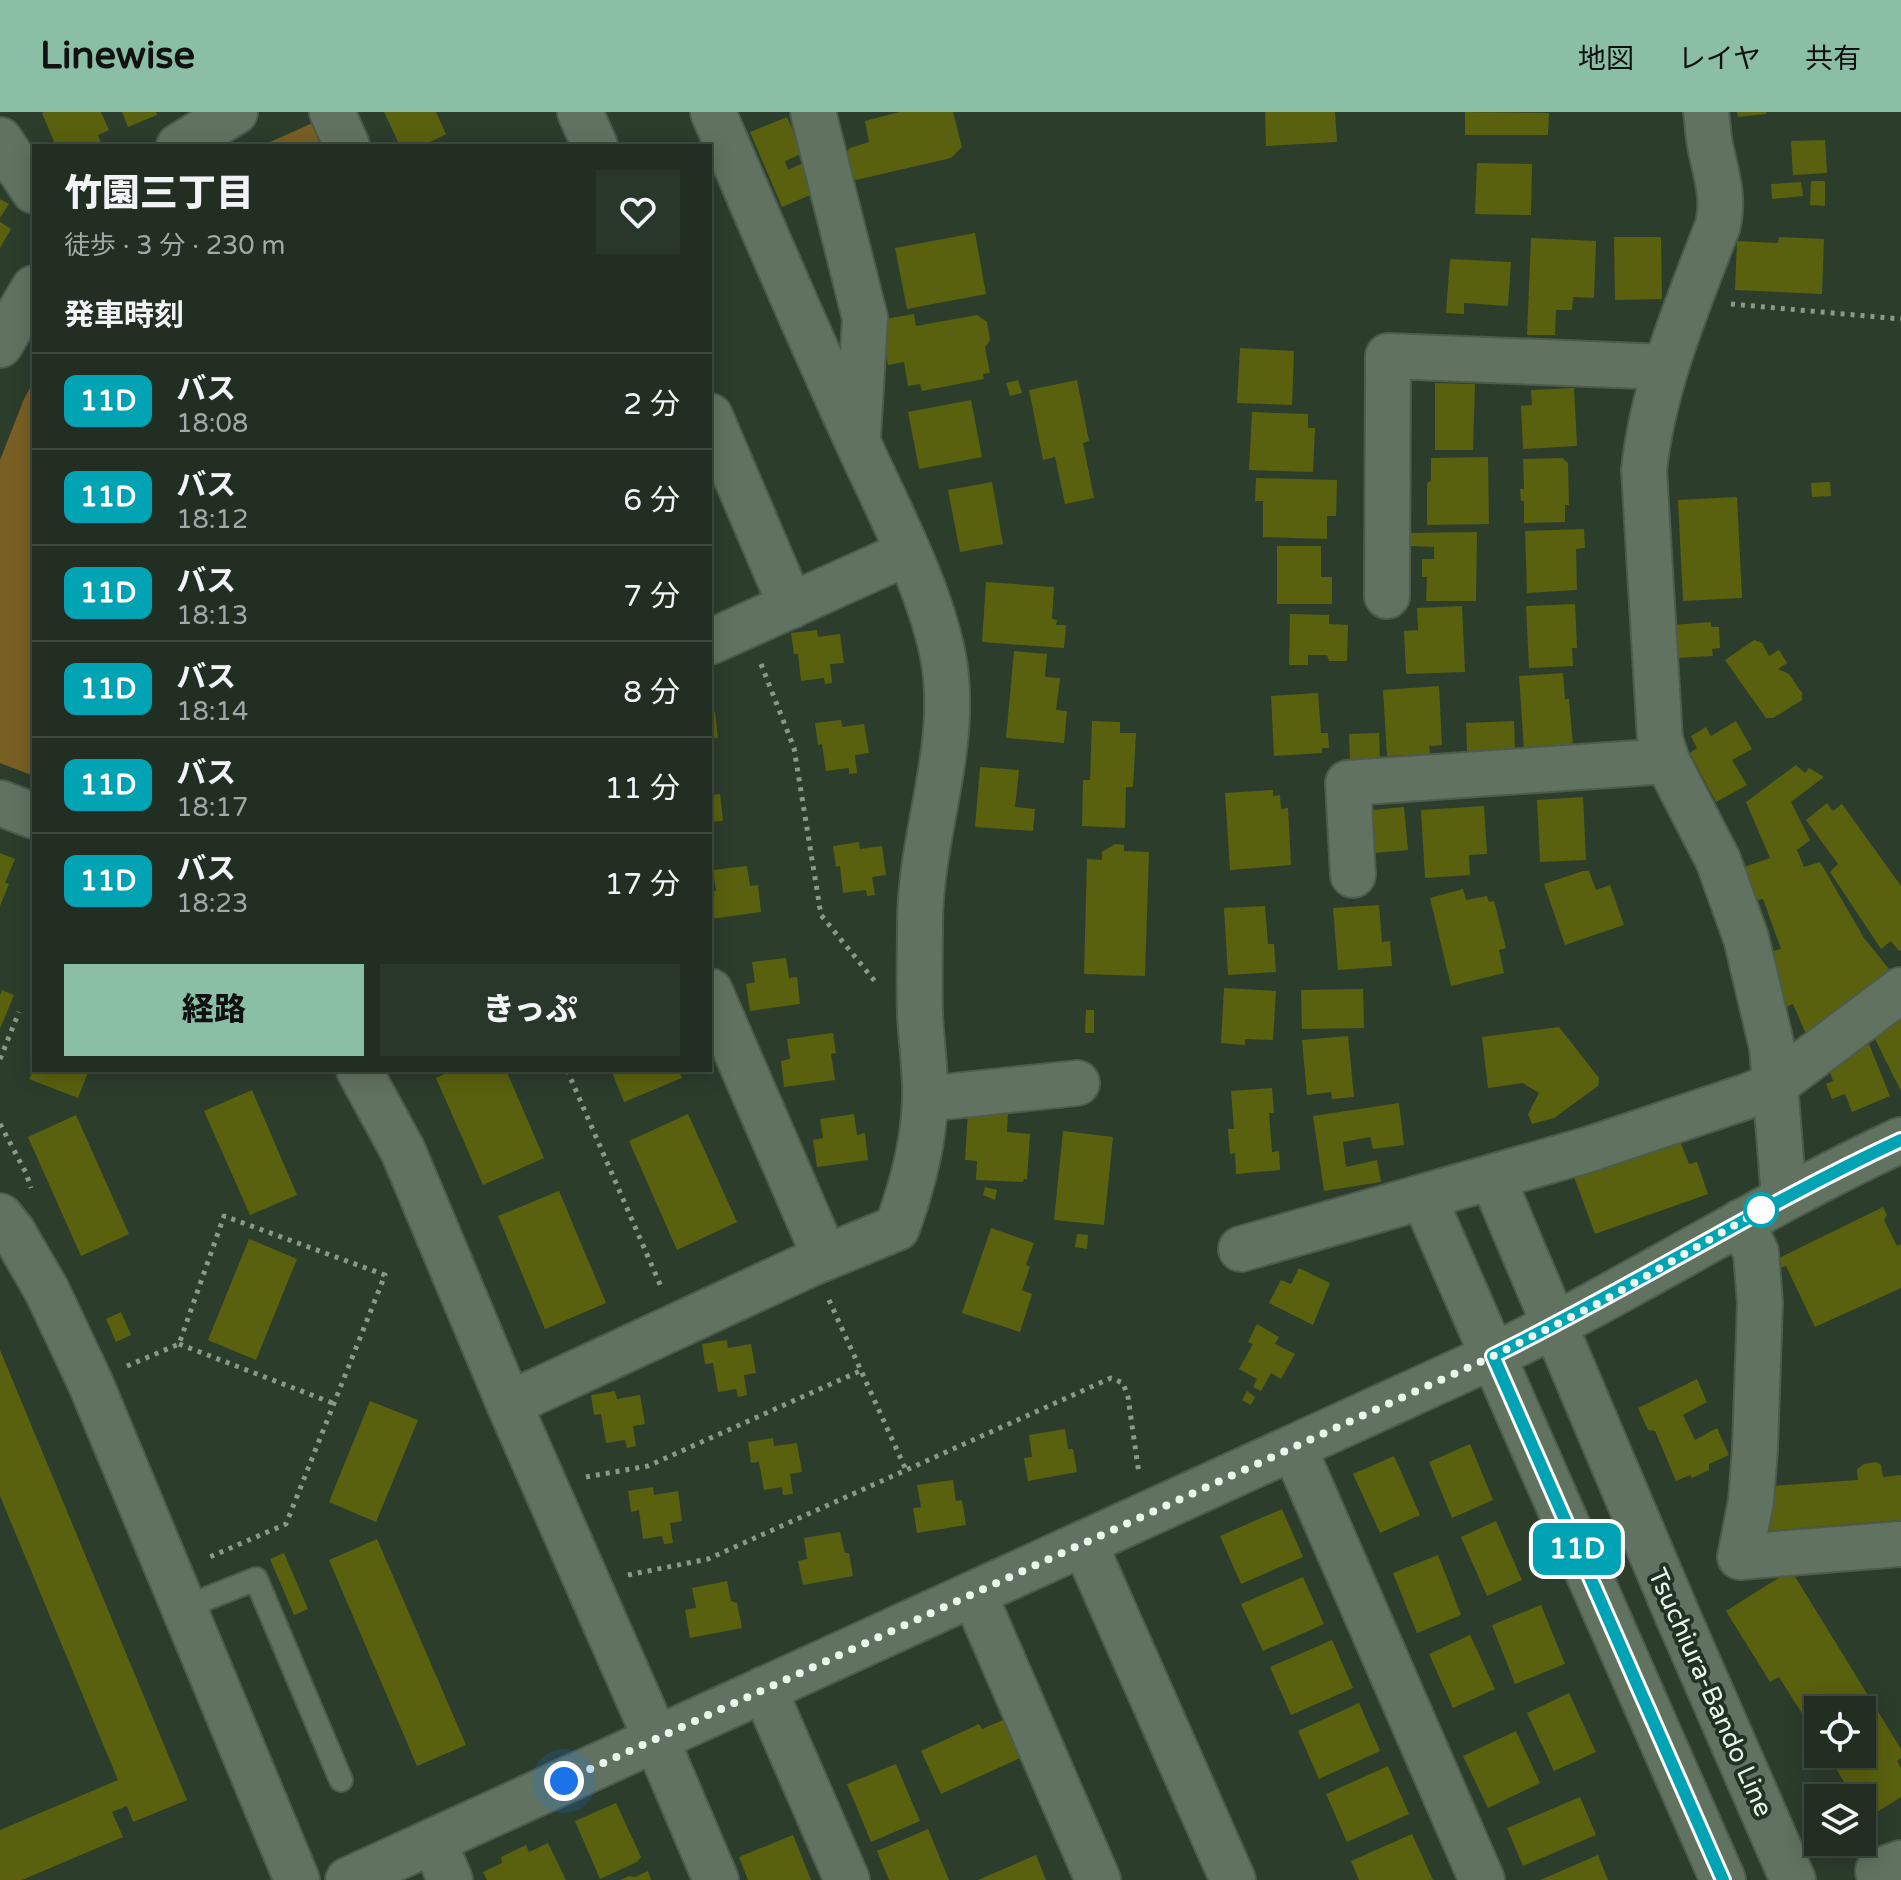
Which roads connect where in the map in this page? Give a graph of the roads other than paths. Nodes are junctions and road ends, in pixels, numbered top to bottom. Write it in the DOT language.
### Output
graph roads {
  1 [pos="235,112"];
  2 [pos="332,112"];
  3 [pos="580,112"];
  4 [pos="713,112"];
  5 [pos="813,112"];
  6 [pos="1706,112"];
  7 [pos="0,140"];
  8 [pos="182,144"];
  9 [pos="346,144"];
  10 [pos="594,144"];
  11 [pos="32,188"];
  12 [pos="32,291"];
  13 [pos="0,345"];
  14 [pos="1666,367"];
  15 [pos="712,421"];
  16 [pos="858,444"];
  17 [pos="907,553"];
  18 [pos="1387,596"];
  19 [pos="791,606"];
  20 [pos="727,635"];
  21 [pos="1667,761"];
  22 [pos="0,803"];
  23 [pos="32,815"];
  24 [pos="1353,875"];
  25 [pos="1901,990"];
  26 [pos="712,996"];
  27 [pos="360,1072"];
  28 [pos="1077,1083"];
  29 [pos="1776,1084"];
  30 [pos="925,1099"];
  31 [pos="1901,1140"];
  32 [pos="1492,1177"];
  33 [pos="1784,1197"];
  34 [pos="1424,1198"];
  35 [pos="0,1216"];
  36 [pos="1741,1222"];
  37 [pos="1241,1249"];
  38 [pos="819,1260"];
  39 [pos="1555,1326"];
  40 [pos="1493,1356"];
  41 [pos="509,1404"];
  42 [pos="1294,1448"];
  43 [pos="1084,1543"];
  44 [pos="1901,1544"];
  45 [pos="176,1591"];
  46 [pos="974,1594"];
  47 [pos="764,1689"];
  48 [pos="656,1739"];
  49 [pos="341,1780"];
  50 [pos="442,1860"];
  51 [pos="297,1880"];
  52 [pos="348,1880"];
  53 [pos="716,1880"];
  54 [pos="847,1880"];
  55 [pos="1098,1880"];
  56 [pos="1233,1880"];
  57 [pos="1482,1880"];
  58 [pos="1723,1880"];
  59 [pos="1793,1880"];
  1 -- 8 [label="street"];
  2 -- 9 [label="street"];
  3 -- 10 [label="street"];
  4 -- 16 [label="street"];
  5 -- 16 [label="street"];
  6 -- 14 [label="street"];
  7 -- 11 [label="street"];
  12 -- 13 [label="street"];
  14 -- 18 [label="street"];
  14 -- 21 [label="street"];
  15 -- 19 [label="street"];
  16 -- 17 [label="street"];
  17 -- 19 [label="street"];
  17 -- 30 [label="street"];
  19 -- 20 [label="street"];
  21 -- 24 [label="street"];
  21 -- 29 [label="street"];
  22 -- 23 [label="street"];
  25 -- 29 [label="street"];
  26 -- 38 [label="street"];
  27 -- 41 [label="street"];
  28 -- 30 [label="street"];
  29 -- 32 [label="street"];
  29 -- 33 [label="street"];
  30 -- 38 [label="street"];
  31 -- 33 [label="street"];
  32 -- 34 [label="street"];
  32 -- 39 [label="street, Tsuchiura-Bando Line"];
  33 -- 36 [label="street"];
  34 -- 37 [label="street"];
  34 -- 40 [label="street"];
  35 -- 45 [label="street"];
  36 -- 39 [label="street"];
  36 -- 44 [label="street"];
  38 -- 41 [label="street"];
  39 -- 40 [label="street"];
  39 -- 59 [label="street, Tsuchiura-Bando Line"];
  40 -- 42 [label="street"];
  40 -- 58 [label="street"];
  41 -- 48 [label="street"];
  42 -- 43 [label="street"];
  42 -- 57 [label="street"];
  43 -- 46 [label="street"];
  43 -- 56 [label="street"];
  45 -- 49 [label="lane"];
  45 -- 51 [label="street"];
  46 -- 47 [label="street"];
  46 -- 55 [label="street"];
  47 -- 48 [label="street"];
  47 -- 54 [label="street"];
  48 -- 50 [label="street"];
  48 -- 53 [label="street"];
  50 -- 52 [label="street"];
}
